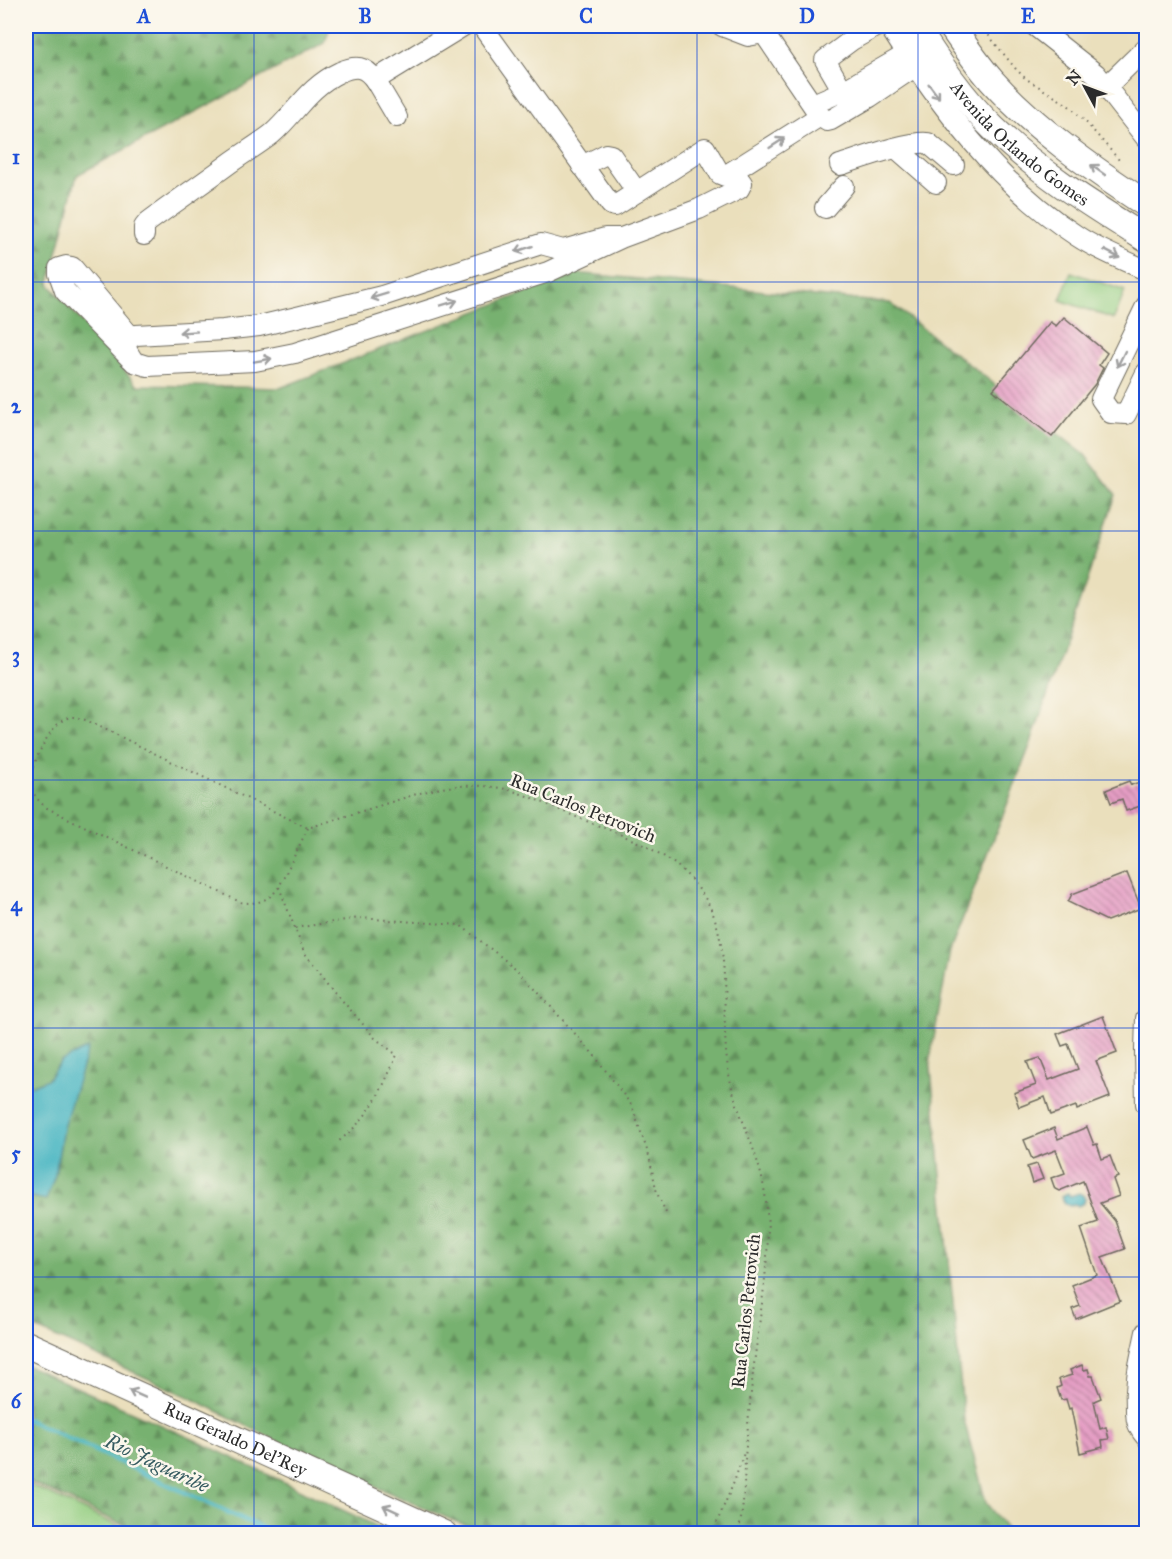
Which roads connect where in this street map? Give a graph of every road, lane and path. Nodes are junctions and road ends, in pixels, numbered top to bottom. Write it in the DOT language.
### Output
graph roads {
  1 [pos="463,26"];
  2 [pos="482,26"];
  3 [pos="722,26"];
  4 [pos="877,26"];
  5 [pos="889,26"];
  6 [pos="915,26"];
  7 [pos="951,26"];
  8 [pos="981,26"];
  9 [pos="1035,26"];
  10 [pos="761,29"];
  11 [pos="1146,48"];
  12 [pos="911,60"];
  13 [pos="375,80"];
  14 [pos="1106,87"];
  15 [pos="848,99"];
  16 [pos="816,110"];
  17 [pos="397,117"];
  18 [pos="1146,138"];
  19 [pos="896,148"];
  20 [pos="840,165"];
  21 [pos="954,165"];
  22 [pos="1123,165"];
  23 [pos="582,166"];
  24 [pos="734,171"];
  25 [pos="936,183"];
  26 [pos="844,186"];
  27 [pos="637,192"];
  28 [pos="1146,204"];
  29 [pos="825,208"];
  30 [pos="144,235"];
  31 [pos="621,238"];
  32 [pos="1146,239"];
  33 [pos="1146,270"];
  34 [pos="1146,306"];
  35 [pos="131,337"];
  36 [pos="134,362"];
  37 [pos="1146,373"];
  38 [pos="308,828"];
  39 [pos="279,887"];
  40 [pos="295,927"];
  41 [pos="1146,1018"];
  42 [pos="1146,1104"];
  43 [pos="339,1141"];
  44 [pos="667,1215"];
  45 [pos="1146,1332"];
  46 [pos="26,1344"];
  47 [pos="1146,1392"];
  48 [pos="1136,1411"];
  49 [pos="1146,1437"];
  50 [pos="745,1451"];
  51 [pos="713,1530"];
  52 [pos="444,1533"];
  53 [pos="712,1533"];
  54 [pos="722,1533"];
  55 [pos="738,1533"];
  1 -- 13 [label="street"];
  2 -- 23 [label="street"];
  3 -- 10 [label="street"];
  4 -- 15 [label="street"];
  5 -- 12 [label="street"];
  6 -- 32 [label="main road, Avenida Orlando Gomes"];
  28 -- 7 [label="main road, Avenida Orlando Gomes, one-way"];
  8 -- 22 [label="path"];
  9 -- 14 [label="street"];
  10 -- 16 [label="street"];
  11 -- 14 [label="street"];
  12 -- 15 [label="street"];
  12 -- 33 [label="street, one-way"];
  13 -- 17 [label="street"];
  13 -- 30 [label="street"];
  14 -- 18 [label="street"];
  15 -- 16 [label="street"];
  24 -- 16 [label="street, one-way"];
  19 -- 20 [label="street"];
  19 -- 21 [label="street"];
  19 -- 25 [label="street"];
  23 -- 27 [label="street"];
  23 -- 27 [label="street"];
  24 -- 27 [label="street"];
  24 -- 31 [label="street"];
  26 -- 29 [label="street"];
  31 -- 35 [label="street, one-way"];
  36 -- 31 [label="street, one-way"];
  34 -- 37 [label="street, one-way"];
  35 -- 36 [label="street"];
  35 -- 36 [label="street"];
  38 -- 39 [label="path"];
  38 -- 39 [label="path"];
  38 -- 50 [label="path, Rua Carlos Petrovich"];
  39 -- 40 [label="path"];
  40 -- 43 [label="path"];
  40 -- 44 [label="path"];
  41 -- 42 [label="street"];
  45 -- 48 [label="street"];
  52 -- 46 [label="main road, Rua Geraldo Del'Rey, one-way"];
  47 -- 48 [label="street"];
  48 -- 49 [label="street"];
  50 -- 51 [label="path, Rua Carlos Petrovich"];
  50 -- 55 [label="path, Rua Carlos Petrovich"];
  51 -- 53 [label="path, Rua Carlos Petrovich"];
  51 -- 54 [label="path"];
}
